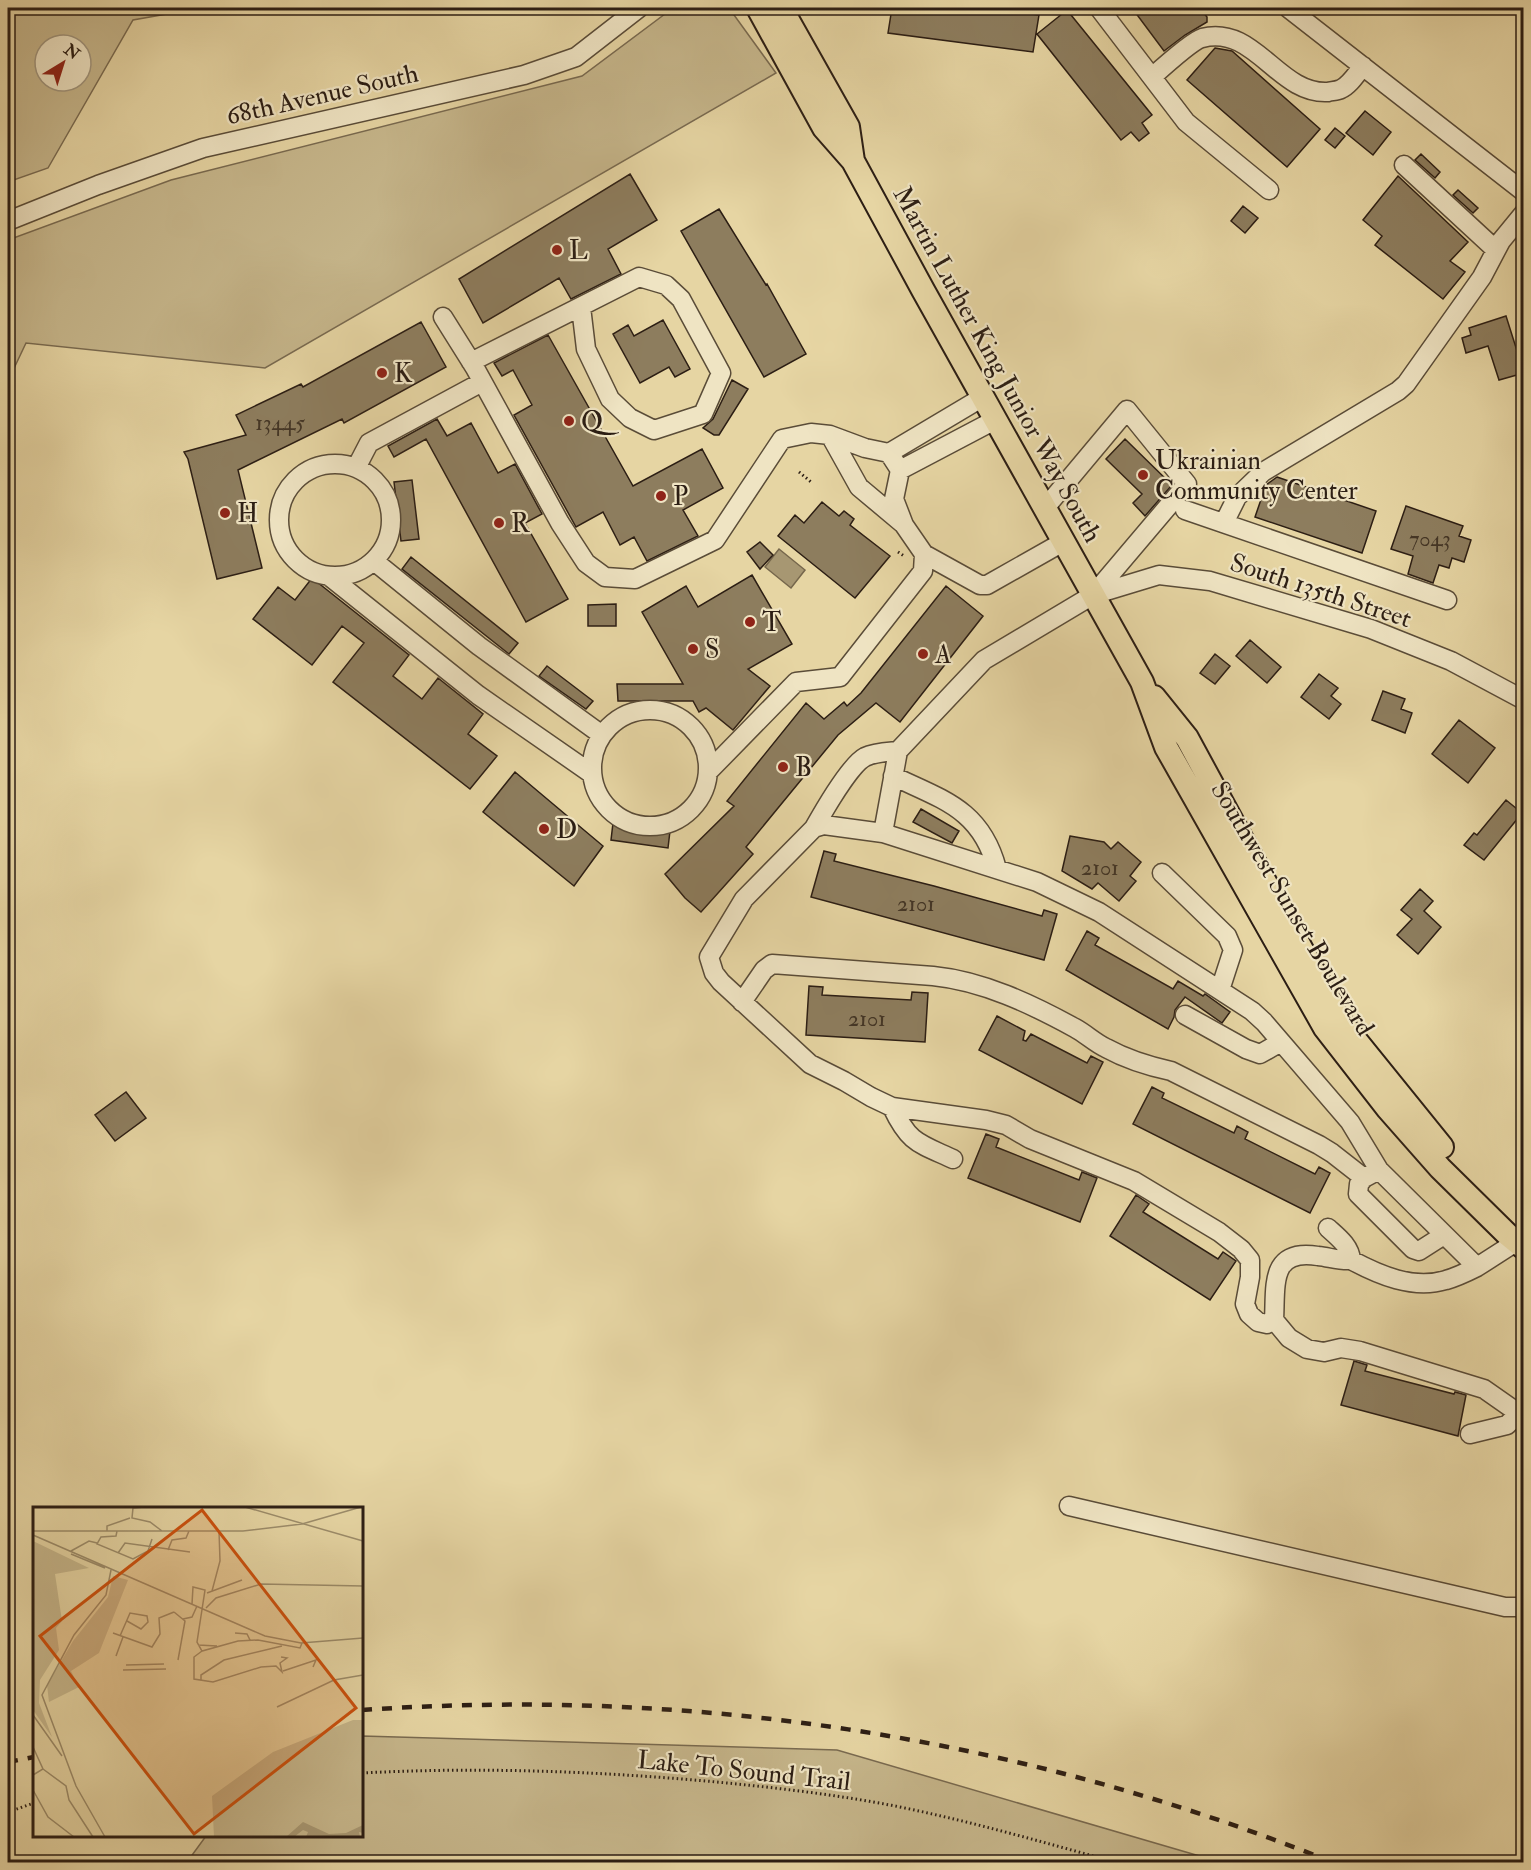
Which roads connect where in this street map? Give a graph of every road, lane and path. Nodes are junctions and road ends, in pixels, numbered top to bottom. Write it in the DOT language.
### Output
graph roads {
  1 [pos="639,8"];
  2 [pos="758,8"];
  3 [pos="781,8"];
  4 [pos="1099,8"];
  5 [pos="1288,8"];
  6 [pos="1363,66"];
  7 [pos="1152,77"];
  8 [pos="853,161"];
  9 [pos="1404,165"];
  10 [pos="1269,190"];
  11 [pos="1524,192"];
  12 [pos="1524,213"];
  13 [pos="8,220"];
  14 [pos="1496,250"];
  15 [pos="581,307"];
  16 [pos="443,317"];
  17 [pos="471,362"];
  18 [pos="482,382"];
  19 [pos="983,397"];
  20 [pos="995,420"];
  21 [pos="830,435"];
  22 [pos="889,453"];
  23 [pos="356,468"];
  24 [pos="900,470"];
  25 [pos="799,472"];
  26 [pos="811,482"];
  27 [pos="1045,508"];
  28 [pos="1185,510"];
  29 [pos="1224,523"];
  30 [pos="904,525"];
  31 [pos="1064,542"];
  32 [pos="924,554"];
  33 [pos="374,561"];
  34 [pos="329,576"];
  35 [pos="1093,595"];
  36 [pos="1447,600"];
  37 [pos="1524,700"];
  38 [pos="602,735"];
  39 [pos="898,751"];
  40 [pos="708,772"];
  41 [pos="592,774"];
  42 [pos="893,776"];
  43 [pos="814,828"];
  44 [pos="883,833"];
  45 [pos="997,869"];
  46 [pos="1162,873"];
  47 [pos="1220,990"];
  48 [pos="742,1002"];
  49 [pos="1185,1016"];
  50 [pos="1281,1042"];
  51 [pos="892,1107"];
  52 [pos="953,1159"];
  53 [pos="1371,1174"];
  54 [pos="1328,1228"];
  55 [pos="1444,1235"];
  56 [pos="1521,1239"];
  57 [pos="1351,1260"];
  58 [pos="1477,1267"];
  59 [pos="1274,1320"];
  60 [pos="1470,1434"];
  61 [pos="1069,1506"];
  62 [pos="1524,1607"];
  63 [pos="363,1773"];
  64 [pos="33,1803"];
  65 [pos="8,1812"];
  66 [pos="1115,1863"];
  1 -- 13 [label="street, 68th Avenue South"];
  2 -- 8 [label="main road, Martin Luther King Junior Way South"];
  3 -- 8 [label="main road, Martin Luther King Junior Way South"];
  4 -- 7 [label="street"];
  5 -- 6 [label="street"];
  6 -- 7 [label="street"];
  6 -- 11 [label="street"];
  7 -- 10 [label="street"];
  8 -- 19 [label="main road, Martin Luther King Junior Way South"];
  9 -- 14 [label="street"];
  12 -- 14 [label="street"];
  14 -- 29 [label="street"];
  15 -- 15 [label="street"];
  15 -- 17 [label="street"];
  16 -- 17 [label="street"];
  17 -- 18 [label="street"];
  18 -- 21 [label="street"];
  18 -- 23 [label="street"];
  19 -- 20 [label="main road, Martin Luther King Junior Way South"];
  19 -- 22 [label="street"];
  20 -- 24 [label="street"];
  20 -- 27 [label="main road, Martin Luther King Junior Way South"];
  21 -- 22 [label="street"];
  21 -- 30 [label="street"];
  22 -- 24 [label="street"];
  23 -- 33 [label="street"];
  23 -- 34 [label="street"];
  24 -- 30 [label="street"];
  25 -- 26 [label="path"];
  27 -- 31 [label="main road, Martin Luther King Junior Way South"];
  27 -- 35 [label="street"];
  28 -- 29 [label="street"];
  29 -- 36 [label="street"];
  30 -- 32 [label="street"];
  31 -- 32 [label="street"];
  31 -- 35 [label="main road, Martin Luther King Junior Way South"];
  32 -- 40 [label="street"];
  33 -- 34 [label="street"];
  33 -- 38 [label="street"];
  34 -- 41 [label="street"];
  35 -- 37 [label="street, South 135th Street"];
  35 -- 39 [label="street"];
  35 -- 56 [label="main road, Southwest Sunset Boulevard"];
  38 -- 40 [label="street"];
  38 -- 41 [label="street"];
  39 -- 42 [label="street"];
  39 -- 43 [label="street"];
  40 -- 41 [label="street"];
  42 -- 44 [label="street"];
  42 -- 45 [label="street"];
  43 -- 44 [label="street"];
  43 -- 48 [label="street"];
  44 -- 45 [label="street"];
  45 -- 47 [label="street"];
  46 -- 47 [label="street"];
  47 -- 50 [label="street"];
  48 -- 51 [label="street"];
  48 -- 53 [label="street"];
  49 -- 50 [label="street"];
  50 -- 53 [label="street"];
  51 -- 52 [label="street"];
  51 -- 59 [label="street"];
  53 -- 55 [label="street"];
  53 -- 55 [label="street"];
  54 -- 57 [label="street"];
  55 -- 58 [label="street"];
  56 -- 58 [label="street"];
  57 -- 58 [label="street"];
  57 -- 59 [label="street"];
  59 -- 60 [label="street"];
  61 -- 62 [label="street"];
  63 -- 66 [label="path, Lake To Sound Trail"];
  64 -- 65 [label="path"];
}
